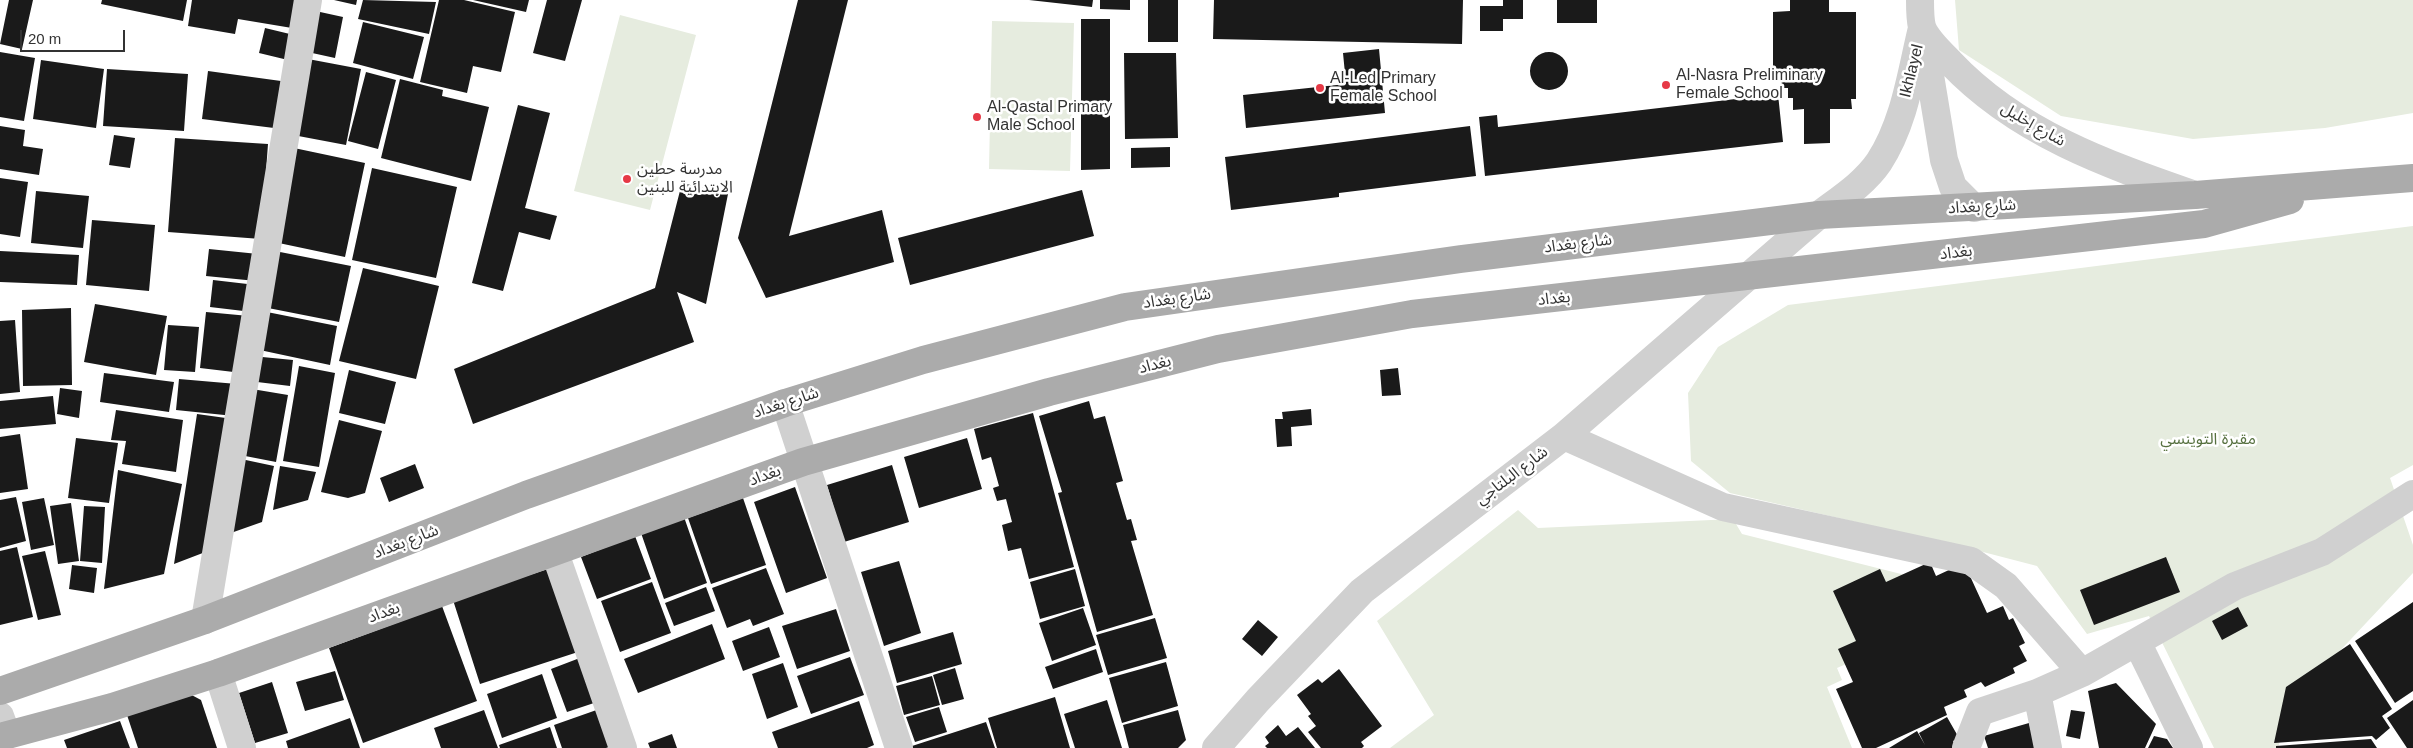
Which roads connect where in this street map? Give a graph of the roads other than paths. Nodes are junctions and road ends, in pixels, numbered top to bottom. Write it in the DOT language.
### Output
graph roads {
  1 [pos="308,0"];
  2 [pos="1920,0"];
  3 [pos="1922,28"];
  4 [pos="2413,178"];
  5 [pos="2346,184"];
  6 [pos="2195,195"];
  7 [pos="1974,208"];
  8 [pos="1819,215"];
  9 [pos="1747,278"];
  10 [pos="785,403"];
  11 [pos="1564,436"];
  12 [pos="803,462"];
  13 [pos="2413,494"];
  14 [pos="555,553"];
  15 [pos="205,620"];
  16 [pos="2137,642"];
  17 [pos="218,673"];
  18 [pos="2082,673"];
  19 [pos="0,691"];
  20 [pos="2037,693"];
  21 [pos="2,729"];
  22 [pos="242,748"];
  23 [pos="623,748"];
  24 [pos="899,748"];
  25 [pos="1216,748"];
  26 [pos="1966,748"];
  27 [pos="2048,748"];
  28 [pos="2189,748"];
  1 -- 15 [label="street"];
  2 -- 3 [label="street"];
  3 -- 6 [label="street, شارع إخليل"];
  3 -- 7 [label="street, Ikhlayel"];
  3 -- 8 [label="street, Ikhlayel"];
  4 -- 5 [label="main road, شارع بغداد"];
  5 -- 6 [label="main road, شارع بغداد"];
  5 -- 9 [label="main road, بغداد"];
  6 -- 7 [label="main road, شارع بغداد"];
  7 -- 8 [label="main road, شارع بغداد"];
  8 -- 9 [label="street, شارع البلتاجي"];
  8 -- 10 [label="main road, شارع بغداد"];
  9 -- 11 [label="street, شارع البلتاجي"];
  9 -- 12 [label="main road, بغداد"];
  10 -- 12 [label="street"];
  10 -- 15 [label="main road, شارع بغداد"];
  11 -- 18 [label="street"];
  11 -- 25 [label="street, شارع البلتاجي"];
  12 -- 14 [label="main road, بغداد"];
  12 -- 24 [label="street"];
  13 -- 16 [label="street"];
  14 -- 17 [label="main road, بغداد"];
  14 -- 23 [label="street"];
  15 -- 19 [label="main road, شارع بغداد"];
  16 -- 18 [label="street"];
  16 -- 28 [label="street"];
  17 -- 21 [label="main road, بغداد"];
  17 -- 22 [label="street"];
  18 -- 20 [label="street"];
  20 -- 26 [label="street"];
  20 -- 27 [label="street"];
}
